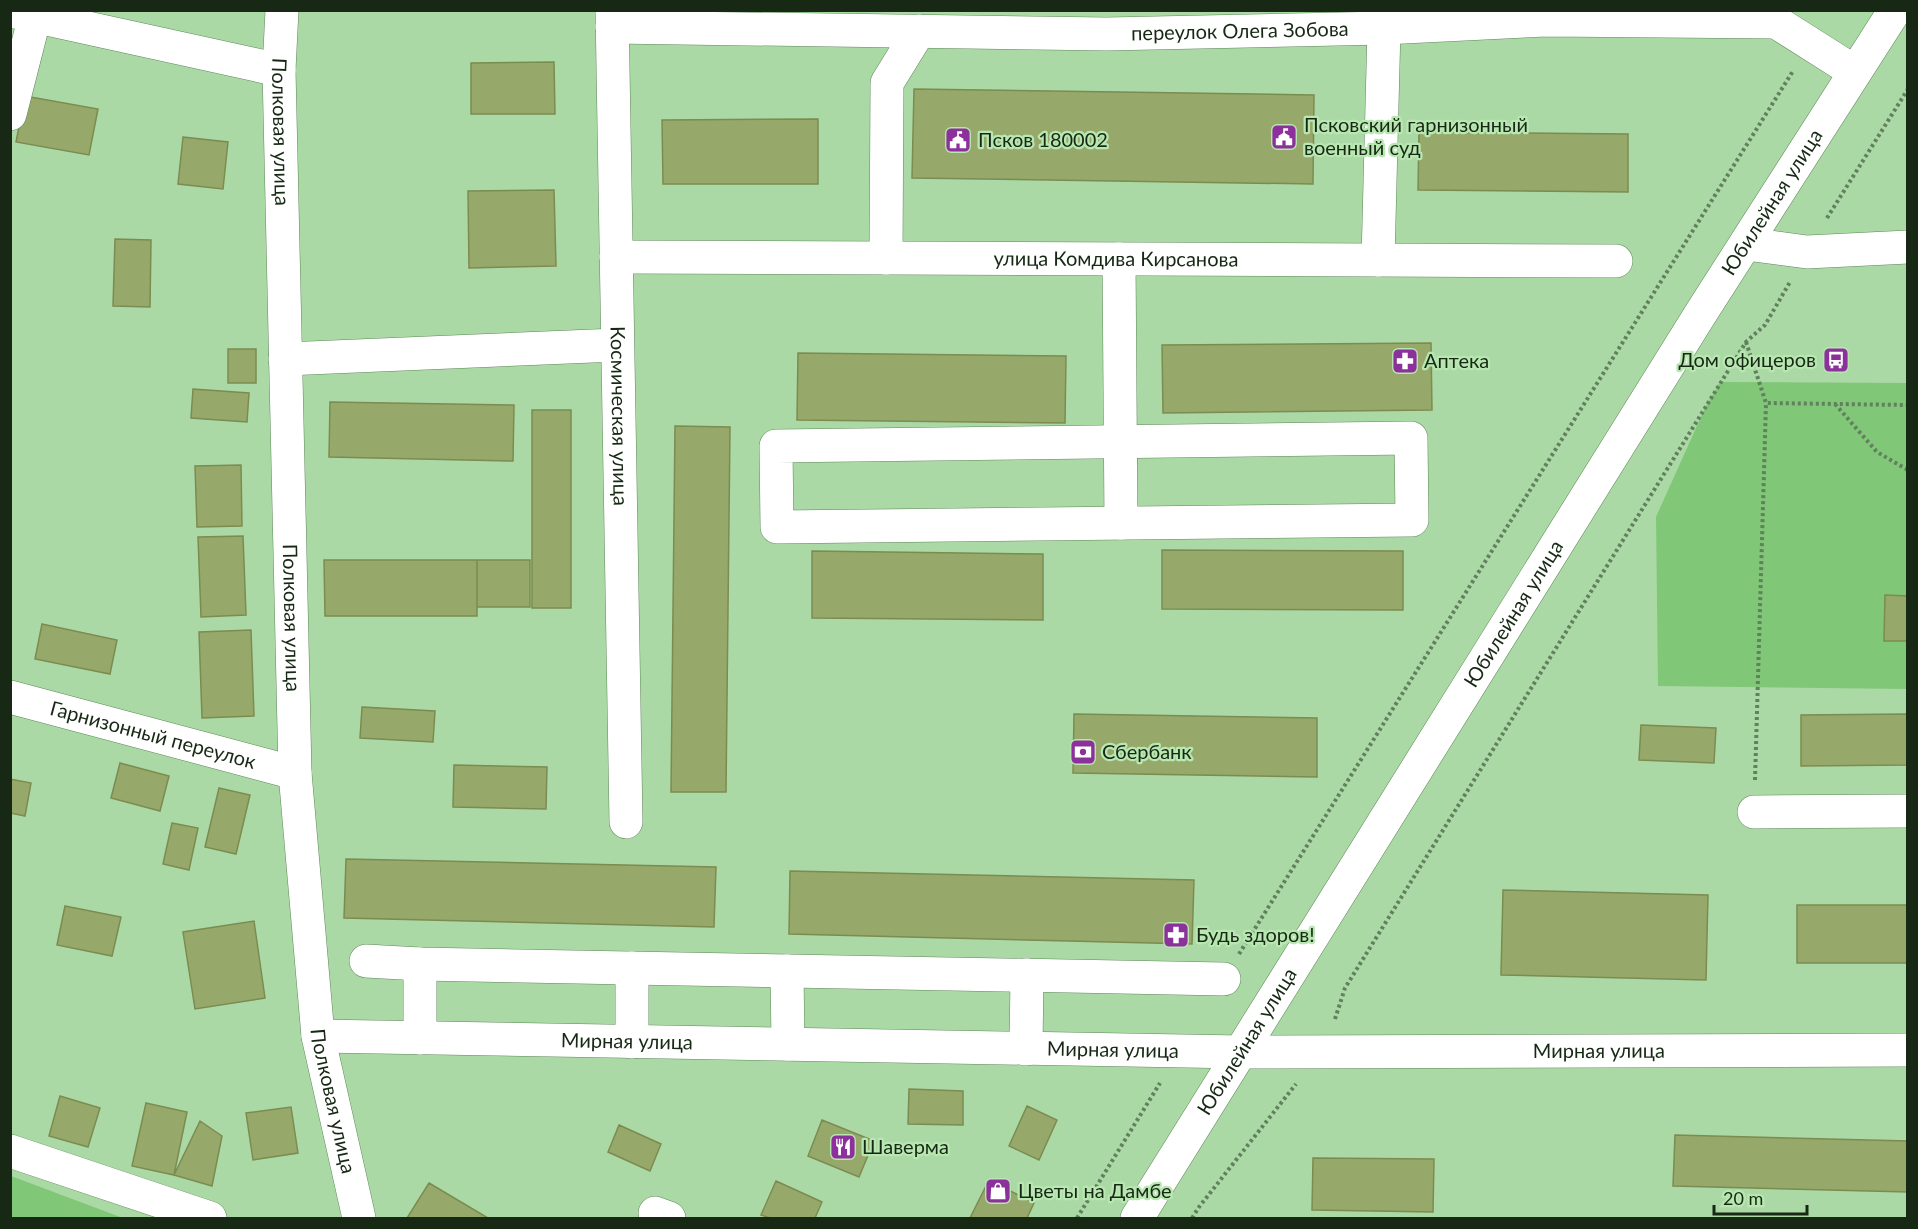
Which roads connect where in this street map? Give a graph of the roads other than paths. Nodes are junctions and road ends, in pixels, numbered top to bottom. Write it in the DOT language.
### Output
graph roads {
  1 [pos="282,10"];
  2 [pos="1895,10"];
  3 [pos="23,14"];
  4 [pos="1546,15"];
  5 [pos="1776,16"];
  6 [pos="612,19"];
  7 [pos="1107,22"];
  8 [pos="1384,28"];
  9 [pos="919,31"];
  10 [pos="279,70"];
  11 [pos="1855,72"];
  12 [pos="10,114"];
  13 [pos="1746,244"];
  14 [pos="1908,247"];
  15 [pos="616,257"];
  16 [pos="886,258"];
  17 [pos="1119,259"];
  18 [pos="1378,260"];
  19 [pos="1616,261"];
  20 [pos="617,345"];
  21 [pos="285,359"];
  22 [pos="1120,442"];
  23 [pos="1121,523"];
  24 [pos="10,697"];
  25 [pos="295,773"];
  26 [pos="1908,811"];
  27 [pos="1754,812"];
  28 [pos="626,822"];
  29 [pos="366,961"];
  30 [pos="420,964"];
  31 [pos="632,968"];
  32 [pos="787,971"];
  33 [pos="1027,975"];
  34 [pos="1224,979"];
  35 [pos="318,1036"];
  36 [pos="420,1038"];
  37 [pos="632,1042"];
  38 [pos="788,1044"];
  39 [pos="1026,1049"];
  40 [pos="1908,1050"];
  41 [pos="1241,1052"];
  42 [pos="10,1152"];
  43 [pos="210,1218"];
  44 [pos="359,1218"];
  45 [pos="1137,1218"];
  1 -- 10 [label="street, Полковая улица"];
  2 -- 11 [label="street, Юбилейная улица"];
  3 -- 10 [label="street"];
  3 -- 12 [label="street"];
  4 -- 5 [label="street, переулок Олега Зобова"];
  4 -- 8 [label="street, переулок Олега Зобова"];
  5 -- 11 [label="street, переулок Олега Зобова"];
  6 -- 9 [label="street, переулок Олега Зобова"];
  6 -- 15 [label="street, Космическая улица"];
  7 -- 8 [label="street, переулок Олега Зобова"];
  7 -- 9 [label="street, переулок Олега Зобова"];
  8 -- 18 [label="street"];
  9 -- 16 [label="street"];
  10 -- 21 [label="street, Полковая улица"];
  11 -- 13 [label="street, Юбилейная улица"];
  13 -- 14 [label="street"];
  13 -- 41 [label="street, Юбилейная улица"];
  15 -- 16 [label="street, улица Комдива Кирсанова"];
  15 -- 20 [label="street, Космическая улица"];
  16 -- 17 [label="street, улица Комдива Кирсанова"];
  17 -- 18 [label="street, улица Комдива Кирсанова"];
  17 -- 22 [label="street"];
  18 -- 19 [label="street, улица Комдива Кирсанова"];
  20 -- 21 [label="street"];
  20 -- 28 [label="street, Космическая улица"];
  21 -- 25 [label="street, Полковая улица"];
  22 -- 23 [label="street"];
  22 -- 23 [label="street"];
  22 -- 23 [label="street"];
  24 -- 25 [label="street, Гарнизонный переулок"];
  25 -- 35 [label="street, Полковая улица"];
  26 -- 27 [label="street"];
  29 -- 30 [label="street"];
  30 -- 31 [label="street"];
  30 -- 36 [label="street"];
  31 -- 32 [label="street"];
  31 -- 37 [label="street"];
  32 -- 33 [label="street"];
  32 -- 38 [label="street"];
  33 -- 34 [label="street"];
  33 -- 39 [label="street"];
  35 -- 36 [label="street, Мирная улица"];
  35 -- 44 [label="street, Полковая улица"];
  36 -- 37 [label="street, Мирная улица"];
  37 -- 38 [label="street, Мирная улица"];
  38 -- 39 [label="street, Мирная улица"];
  39 -- 41 [label="street, Мирная улица"];
  40 -- 41 [label="street, Мирная улица"];
  41 -- 45 [label="street, Юбилейная улица"];
  42 -- 43 [label="street"];
}
